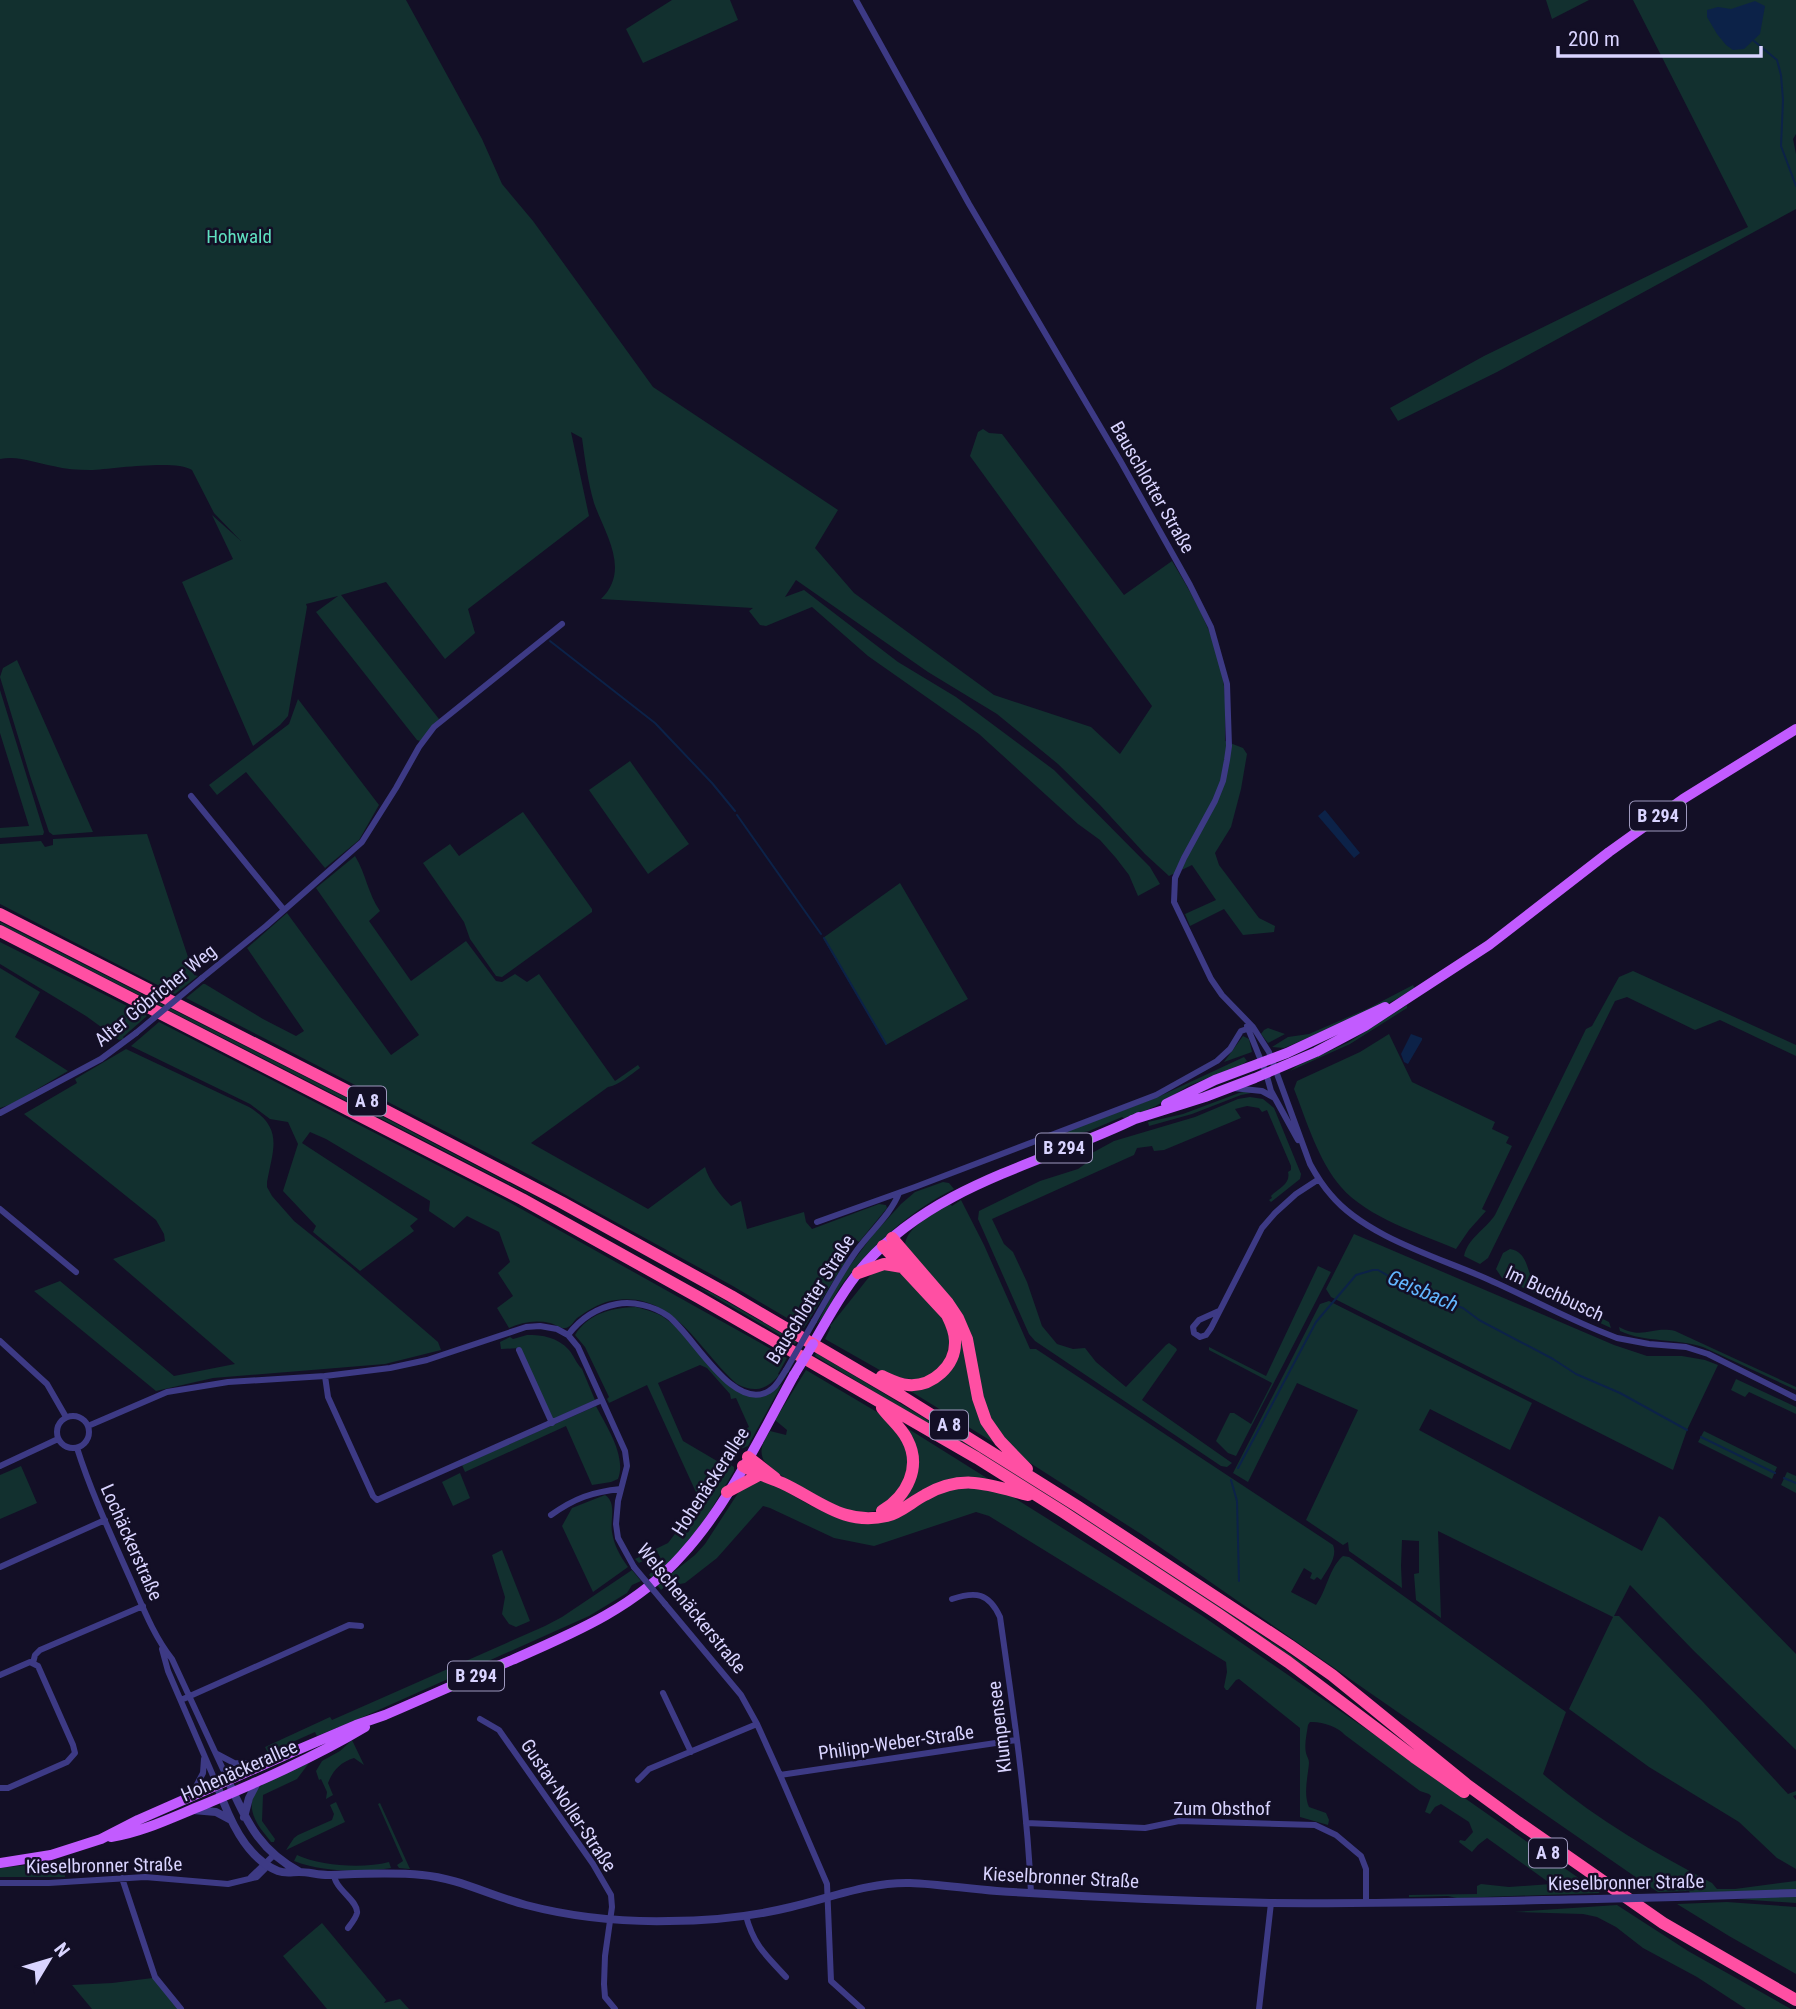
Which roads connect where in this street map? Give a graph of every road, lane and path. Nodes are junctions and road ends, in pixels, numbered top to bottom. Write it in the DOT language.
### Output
graph roads {
  1 [pos="856,0"];
  2 [pos="562,625"];
  3 [pos="1796,729"];
  4 [pos="191,796"];
  5 [pos="284,910"];
  6 [pos="0,914"];
  7 [pos="0,932"];
  8 [pos="1251,1027"];
  9 [pos="1269,1066"];
  10 [pos="1229,1088"];
  11 [pos="1275,1098"];
  12 [pos="0,1114"];
  13 [pos="1132,1120"];
  14 [pos="1303,1146"];
  15 [pos="1319,1179"];
  16 [pos="899,1192"];
  17 [pos="0,1209"];
  18 [pos="817,1222"];
  19 [pos="888,1242"];
  20 [pos="902,1267"];
  21 [pos="76,1272"];
  22 [pos="858,1273"];
  23 [pos="1219,1311"];
  24 [pos="568,1335"];
  25 [pos="0,1341"];
  26 [pos="519,1350"];
  27 [pos="861,1372"];
  28 [pos="790,1373"];
  29 [pos="325,1376"];
  30 [pos="1796,1398"];
  31 [pos="602,1400"];
  32 [pos="878,1402"];
  33 [pos="66,1417"];
  34 [pos="552,1423"];
  35 [pos="88,1426"];
  36 [pos="58,1439"];
  37 [pos="77,1448"];
  38 [pos="745,1462"];
  39 [pos="0,1466"];
  40 [pos="759,1475"];
  41 [pos="1037,1480"];
  42 [pos="781,1483"];
  43 [pos="621,1489"];
  44 [pos="727,1492"];
  45 [pos="1043,1499"];
  46 [pos="551,1515"];
  47 [pos="871,1518"];
  48 [pos="104,1520"];
  49 [pos="0,1567"];
  50 [pos="952,1599"];
  51 [pos="143,1606"];
  52 [pos="361,1626"];
  53 [pos="162,1647"];
  54 [pos="33,1663"];
  55 [pos="0,1675"];
  56 [pos="663,1693"];
  57 [pos="189,1696"];
  58 [pos="181,1700"];
  59 [pos="385,1716"];
  60 [pos="480,1719"];
  61 [pos="757,1724"];
  62 [pos="1016,1740"];
  63 [pos="691,1752"];
  64 [pos="203,1753"];
  65 [pos="215,1753"];
  66 [pos="268,1763"];
  67 [pos="780,1775"];
  68 [pos="228,1780"];
  69 [pos="259,1780"];
  70 [pos="638,1780"];
  71 [pos="217,1785"];
  72 [pos="0,1788"];
  73 [pos="233,1792"];
  74 [pos="191,1796"];
  75 [pos="221,1797"];
  76 [pos="191,1810"];
  77 [pos="244,1817"];
  78 [pos="233,1822"];
  79 [pos="1026,1823"];
  80 [pos="101,1839"];
  81 [pos="275,1854"];
  82 [pos="0,1863"];
  83 [pos="266,1864"];
  84 [pos="300,1872"];
  85 [pos="334,1874"];
  86 [pos="122,1878"];
  87 [pos="0,1883"];
  88 [pos="1031,1893"];
  89 [pos="1796,1893"];
  90 [pos="828,1898"];
  91 [pos="1271,1903"];
  92 [pos="1366,1903"];
  93 [pos="746,1916"];
  94 [pos="610,1919"];
  95 [pos="348,1928"];
  96 [pos="786,1977"];
  97 [pos="1796,2000"];
  98 [pos="1796,2007"];
  99 [pos="181,2009"];
  100 [pos="615,2009"];
  101 [pos="862,2009"];
  102 [pos="1259,2009"];
  1 -- 8 [label="street, Bauschlotter Straße"];
  2 -- 5 [label="street, Alter Göbricher Weg"];
  3 -- 9 [label="main road, B 294"];
  4 -- 5 [label="street"];
  5 -- 12 [label="street, Alter Göbricher Weg, bridge"];
  6 -- 27 [label="highway, A 8"];
  7 -- 32 [label="highway, A 8"];
  8 -- 9 [label="street, Bauschlotter Straße"];
  8 -- 16 [label="street, Bauschlotter Straße"];
  9 -- 10 [label="main road, B 294"];
  9 -- 11 [label="street, Im Buchbusch"];
  9 -- 13 [label="main road, B 294"];
  9 -- 14 [label="street, Im Buchbusch"];
  10 -- 11 [label="street"];
  10 -- 13 [label="main road, B 294"];
  11 -- 14 [label="street, Im Buchbusch"];
  13 -- 19 [label="main road, B 294"];
  14 -- 15 [label="street, Im Buchbusch"];
  15 -- 23 [label="street"];
  15 -- 30 [label="street, Im Buchbusch"];
  16 -- 18 [label="street, Bauschlotter Straße"];
  16 -- 28 [label="street, Bauschlotter Straße, bridge"];
  17 -- 21 [label="street"];
  19 -- 20 [label="highway"];
  19 -- 22 [label="main road, B 294"];
  19 -- 41 [label="highway"];
  20 -- 22 [label="highway"];
  20 -- 27 [label="highway"];
  22 -- 28 [label="main road, B 294, bridge"];
  23 -- 23 [label="street"];
  24 -- 28 [label="street, Bauschlotter Straße"];
  24 -- 29 [label="street"];
  24 -- 31 [label="street, Welschenäckerstraße"];
  25 -- 33 [label="street"];
  26 -- 34 [label="street"];
  27 -- 41 [label="highway, A 8"];
  28 -- 38 [label="main road, Hohenäckerallee / B 294"];
  29 -- 34 [label="street"];
  29 -- 35 [label="street"];
  31 -- 34 [label="street"];
  31 -- 43 [label="street, Welschenäckerstraße"];
  32 -- 45 [label="highway, A 8"];
  32 -- 47 [label="highway"];
  33 -- 35 [label="street"];
  33 -- 36 [label="street"];
  35 -- 37 [label="street"];
  36 -- 37 [label="street"];
  36 -- 39 [label="street"];
  37 -- 48 [label="street, Lochäckerstraße"];
  38 -- 40 [label="highway"];
  38 -- 42 [label="highway"];
  38 -- 44 [label="main road, Hohenäckerallee / B 294"];
  40 -- 42 [label="highway"];
  40 -- 44 [label="highway"];
  41 -- 97 [label="highway, A 8"];
  42 -- 47 [label="highway"];
  43 -- 46 [label="street"];
  43 -- 61 [label="street, Welschenäckerstraße, bridge"];
  44 -- 59 [label="main road, Hohenäckerallee / B 294"];
  45 -- 47 [label="highway"];
  45 -- 98 [label="highway, A 8"];
  48 -- 49 [label="street"];
  48 -- 51 [label="street, Lochäckerstraße"];
  50 -- 62 [label="street, Klumpensee"];
  51 -- 53 [label="street, Lochäckerstraße"];
  51 -- 54 [label="street"];
  52 -- 57 [label="street"];
  53 -- 57 [label="street, Lochäckerstraße"];
  53 -- 58 [label="street, Lochäckerstraße"];
  54 -- 55 [label="street"];
  54 -- 72 [label="street"];
  56 -- 63 [label="street"];
  57 -- 58 [label="street"];
  57 -- 65 [label="street, Lochäckerstraße"];
  58 -- 64 [label="street, Lochäckerstraße"];
  59 -- 66 [label="main road, Hohenäckerallee / B 294"];
  59 -- 69 [label="main road, Hohenäckerallee / B 294"];
  60 -- 94 [label="street, Gustav-Noller-Straße"];
  61 -- 63 [label="street"];
  61 -- 67 [label="street, Welschenäckerstraße"];
  62 -- 67 [label="street, Philipp-Weber-Straße"];
  62 -- 79 [label="street, Klumpensee"];
  63 -- 70 [label="street"];
  64 -- 71 [label="street, Lochäckerstraße"];
  64 -- 74 [label="street"];
  65 -- 66 [label="street"];
  65 -- 68 [label="street, Lochäckerstraße"];
  66 -- 68 [label="main road, Hohenäckerallee / B 294"];
  67 -- 90 [label="street, Welschenäckerstraße"];
  68 -- 71 [label="main road, Hohenäckerallee / B 294"];
  68 -- 73 [label="street, Lochäckerstraße"];
  69 -- 73 [label="main road, Hohenäckerallee / B 294"];
  69 -- 77 [label="street"];
  71 -- 74 [label="main road, Hohenäckerallee / B 294"];
  71 -- 75 [label="street, Lochäckerstraße"];
  73 -- 75 [label="main road, Hohenäckerallee / B 294"];
  73 -- 77 [label="street, Lochäckerstraße"];
  74 -- 80 [label="main road, Hohenäckerallee / B 294"];
  75 -- 76 [label="main road, Hohenäckerallee / B 294"];
  75 -- 78 [label="street, Lochäckerstraße"];
  76 -- 78 [label="street"];
  76 -- 80 [label="main road, Hohenäckerallee / B 294"];
  77 -- 81 [label="street, Lochäckerstraße"];
  78 -- 83 [label="street, Lochäckerstraße"];
  79 -- 88 [label="street, Klumpensee"];
  79 -- 92 [label="street, Zum Obsthof"];
  80 -- 82 [label="main road, Hohenäckerallee / B 294"];
  81 -- 83 [label="street, Kieselbronner Straße"];
  81 -- 84 [label="street"];
  83 -- 84 [label="street, Kieselbronner Straße"];
  83 -- 86 [label="street, Kieselbronner Straße"];
  84 -- 85 [label="street, Kieselbronner Straße"];
  85 -- 94 [label="street, Kieselbronner Straße"];
  85 -- 95 [label="street"];
  86 -- 87 [label="street, Kieselbronner Straße"];
  86 -- 99 [label="street"];
  88 -- 90 [label="street, Kieselbronner Straße"];
  88 -- 91 [label="street, Kieselbronner Straße"];
  89 -- 92 [label="street, Kieselbronner Straße, bridge"];
  90 -- 93 [label="street, Kieselbronner Straße"];
  90 -- 101 [label="street, Welschenäckerstraße"];
  91 -- 92 [label="street, Kieselbronner Straße"];
  91 -- 102 [label="street"];
  93 -- 94 [label="street, Kieselbronner Straße"];
  93 -- 96 [label="street"];
  94 -- 100 [label="street, Gustav-Noller-Straße"];
}
